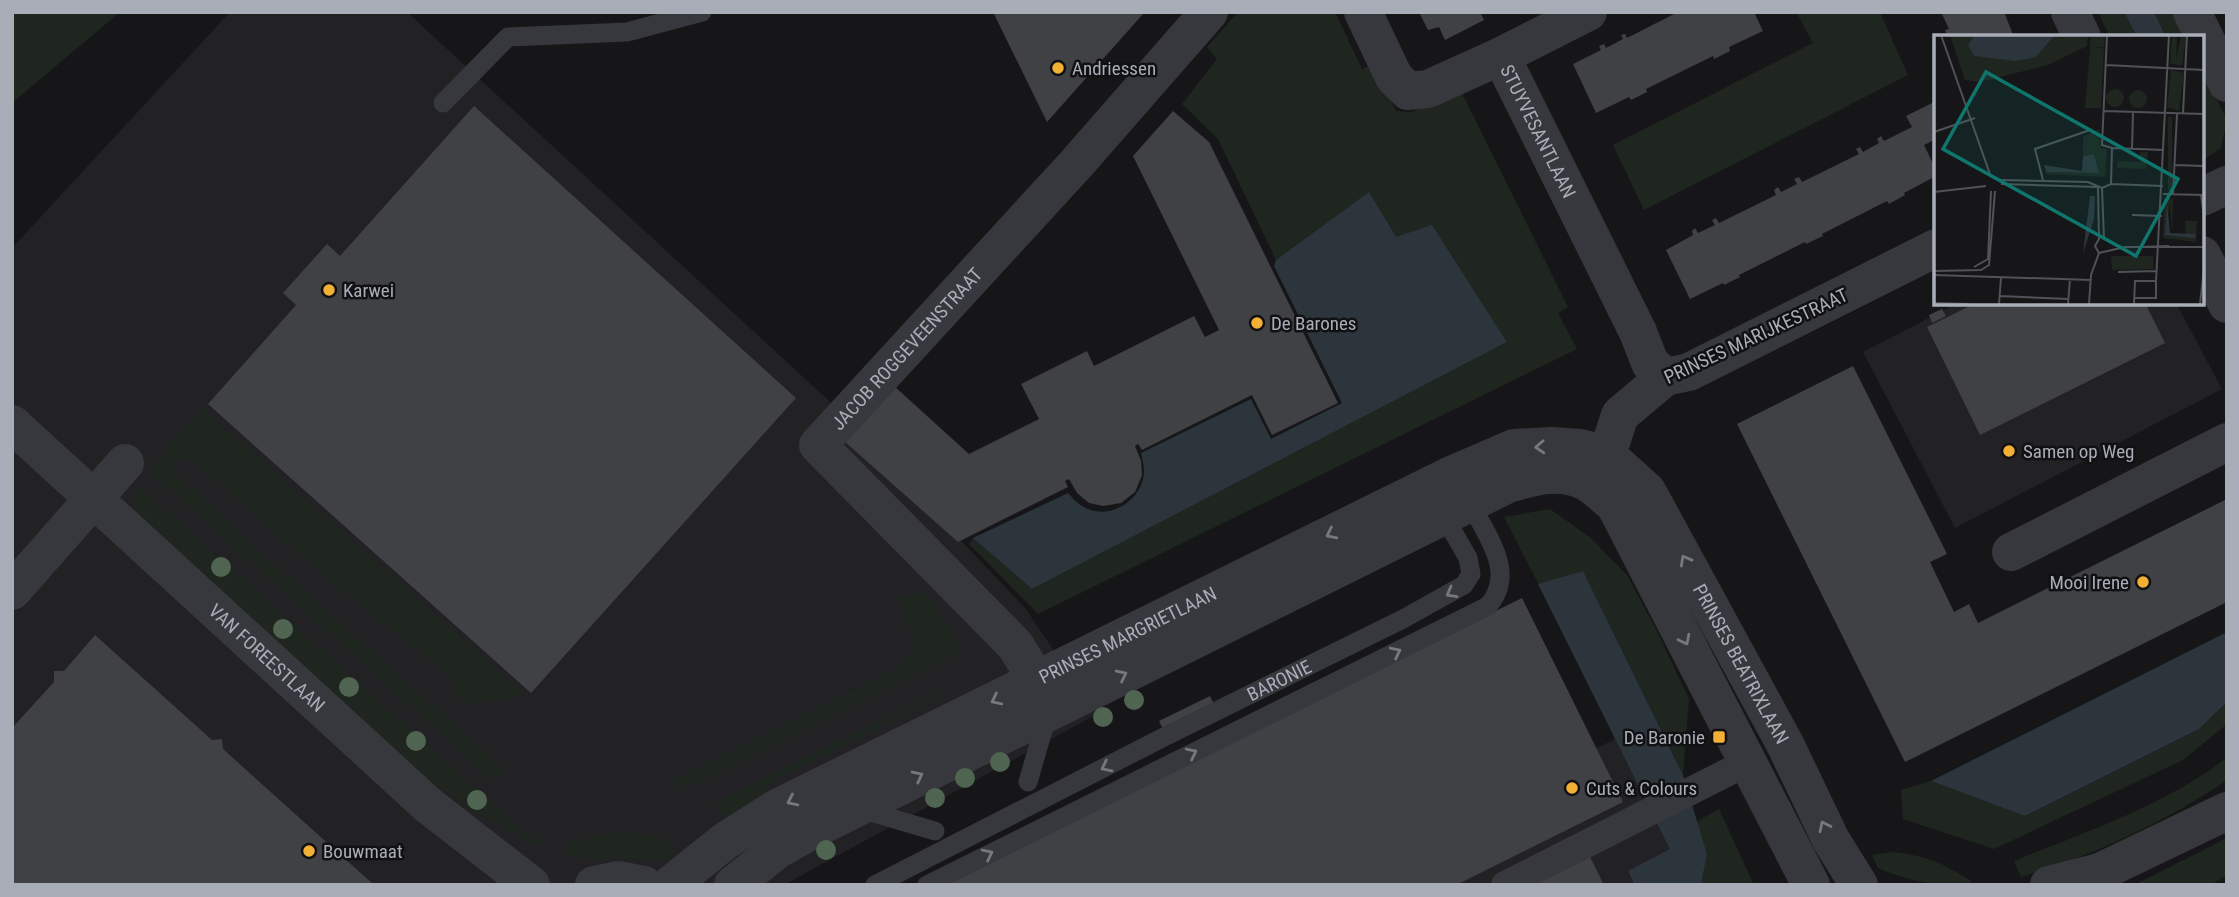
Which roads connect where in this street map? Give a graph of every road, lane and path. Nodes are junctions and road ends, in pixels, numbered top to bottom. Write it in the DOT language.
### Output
graph roads {
  1 [pos="702,12"];
  2 [pos="1209,12"];
  3 [pos="1363,12"];
  4 [pos="1588,12"];
  5 [pos="2070,12"];
  6 [pos="2192,12"];
  7 [pos="2081,35"];
  8 [pos="2203,35"];
  9 [pos="2204,36"];
  10 [pos="1501,56"];
  11 [pos="2227,83"];
  12 [pos="443,103"];
  13 [pos="2227,185"];
  14 [pos="2204,196"];
  15 [pos="1934,249"];
  16 [pos="2204,259"];
  17 [pos="2227,304"];
  18 [pos="1665,377"];
  19 [pos="12,424"];
  20 [pos="2227,442"];
  21 [pos="125,463"];
  22 [pos="1595,468"];
  23 [pos="94,497"];
  24 [pos="1457,510"];
  25 [pos="2011,552"];
  26 [pos="12,591"];
  27 [pos="1043,696"];
  28 [pos="1766,753"];
  29 [pos="1028,782"];
  30 [pos="856,808"];
  31 [pos="1025,808"];
  32 [pos="2222,810"];
  33 [pos="935,831"];
  34 [pos="1020,842"];
  35 [pos="2092,879"];
  36 [pos="531,885"];
  37 [pos="594,885"];
  38 [pos="644,885"];
  39 [pos="670,885"];
  40 [pos="733,885"];
  41 [pos="875,885"];
  42 [pos="927,885"];
  43 [pos="1505,885"];
  44 [pos="1811,885"];
  45 [pos="1859,885"];
  46 [pos="2049,885"];
  1 -- 12 [label="lane"];
  2 -- 27 [label="street, JACOB ROGGEVEENSTRAAT"];
  3 -- 10 [label="street, STUYVESANTLAAN"];
  4 -- 10 [label="street"];
  5 -- 7 [label="street"];
  6 -- 8 [label="street"];
  9 -- 11 [label="street"];
  10 -- 18 [label="street, STUYVESANTLAAN"];
  13 -- 14 [label="street"];
  15 -- 18 [label="street, PRINSES MARIJKESTRAAT"];
  16 -- 17 [label="street"];
  18 -- 22 [label="street, PRINSES MARIJKESTRAAT"];
  19 -- 23 [label="street, VAN FOREESTLAAN"];
  20 -- 25 [label="street"];
  21 -- 23 [label="street"];
  22 -- 24 [label="street, PRINSES MARGRIETLAAN"];
  22 -- 27 [label="street, PRINSES MARGRIETLAAN, one-way"];
  22 -- 28 [label="street, PRINSES BEATRIXLAAN"];
  23 -- 26 [label="street"];
  23 -- 36 [label="street, VAN FOREESTLAAN"];
  27 -- 24 [label="street, PRINSES MARGRIETLAAN, one-way"];
  24 -- 31 [label="lane, BARONIE, one-way"];
  34 -- 24 [label="lane, BARONIE, one-way"];
  27 -- 29 [label="lane"];
  30 -- 27 [label="street, PRINSES MARGRIETLAAN, one-way"];
  27 -- 39 [label="street, PRINSES MARGRIETLAAN, one-way"];
  28 -- 43 [label="street"];
  28 -- 44 [label="street, PRINSES BEATRIXLAAN"];
  45 -- 28 [label="street, PRINSES BEATRIXLAAN, one-way"];
  30 -- 33 [label="lane"];
  30 -- 40 [label="street, PRINSES MARGRIETLAAN"];
  31 -- 34 [label="lane"];
  31 -- 41 [label="lane, BARONIE"];
  32 -- 35 [label="street"];
  42 -- 34 [label="lane, BARONIE, one-way"];
  35 -- 46 [label="street"];
  37 -- 38 [label="street"];
}
